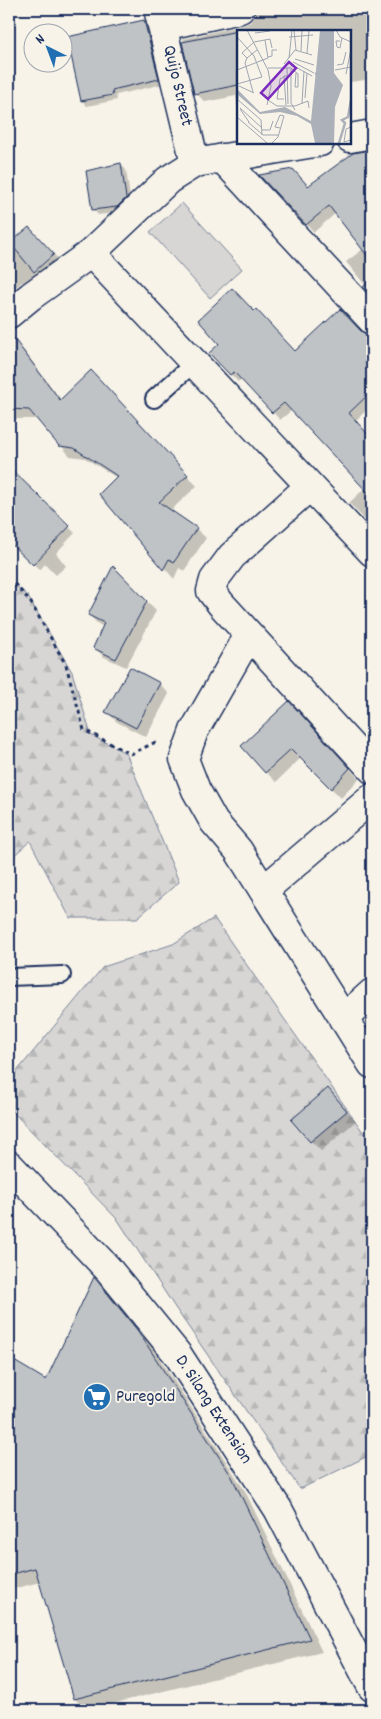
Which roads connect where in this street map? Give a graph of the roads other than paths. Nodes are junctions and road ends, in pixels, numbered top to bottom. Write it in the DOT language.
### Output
graph roads {
  1 [pos="240,9"];
  2 [pos="160,18"];
  3 [pos="372,134"];
  4 [pos="351,138"];
  5 [pos="308,144"];
  6 [pos="222,158"];
  7 [pos="195,163"];
  8 [pos="91,253"];
  9 [pos="9,314"];
  10 [pos="372,320"];
  11 [pos="194,363"];
  12 [pos="154,399"];
  13 [pos="310,486"];
  14 [pos="372,552"];
  15 [pos="249,635"];
  16 [pos="372,769"];
  17 [pos="372,798"];
  18 [pos="264,890"];
  19 [pos="62,975"];
  20 [pos="9,977"];
  21 [pos="372,993"];
  22 [pos="343,1019"];
  23 [pos="372,1064"];
  24 [pos="12,1175"];
  25 [pos="372,1686"];
  1 -- 2 [label="street"];
  2 -- 7 [label="street, Quijo Street"];
  3 -- 4 [label="street"];
  5 -- 6 [label="street"];
  6 -- 7 [label="street"];
  6 -- 10 [label="street"];
  7 -- 8 [label="street"];
  8 -- 9 [label="street"];
  8 -- 11 [label="street"];
  11 -- 12 [label="lane"];
  11 -- 13 [label="street"];
  13 -- 14 [label="street"];
  13 -- 15 [label="street"];
  15 -- 16 [label="street"];
  15 -- 18 [label="street"];
  17 -- 18 [label="street"];
  18 -- 22 [label="street"];
  19 -- 20 [label="lane"];
  21 -- 22 [label="street"];
  22 -- 23 [label="street"];
  24 -- 25 [label="street, D. Silang Extension"];
}
